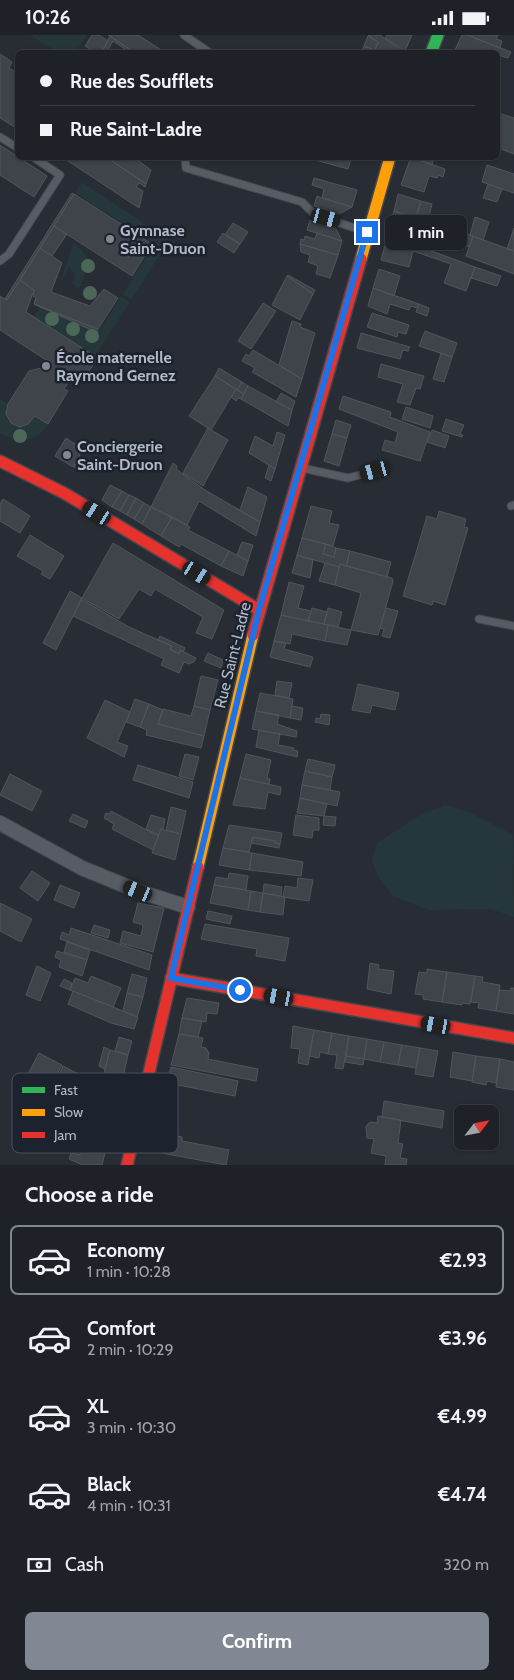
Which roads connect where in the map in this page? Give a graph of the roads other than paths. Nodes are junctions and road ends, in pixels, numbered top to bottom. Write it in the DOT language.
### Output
graph roads {
  1 [pos="184,35"];
  2 [pos="438,35"];
  3 [pos="206,50"];
  4 [pos="432,50"];
  5 [pos="0,137"];
  6 [pos="15,146"];
  7 [pos="37,160"];
  8 [pos="185,160"];
  9 [pos="389,160"];
  10 [pos="367,232"];
  11 [pos="0,261"];
  12 [pos="0,461"];
  13 [pos="299,467"];
  14 [pos="375,471"];
  15 [pos="259,610"];
  16 [pos="479,619"];
  17 [pos="514,626"];
  18 [pos="0,823"];
  19 [pos="188,907"];
  20 [pos="171,978"];
  21 [pos="514,1038"];
  22 [pos="149,1073"];
  1 -- 3 [label="lane"];
  2 -- 4 [label="street"];
  5 -- 6 [label="lane"];
  7 -- 11 [label="lane"];
  8 -- 10 [label="lane"];
  9 -- 10 [label="street, Rue Saint-Ladre"];
  10 -- 13 [label="street, Rue Saint-Ladre"];
  12 -- 15 [label="street"];
  13 -- 14 [label="lane"];
  13 -- 15 [label="street, Rue Saint-Ladre"];
  15 -- 19 [label="street, Rue Saint-Ladre"];
  16 -- 17 [label="lane"];
  18 -- 19 [label="street"];
  19 -- 20 [label="street, Rue Saint-Ladre"];
  20 -- 21 [label="street"];
  20 -- 22 [label="street, Rue Saint-Ladre"];
}
